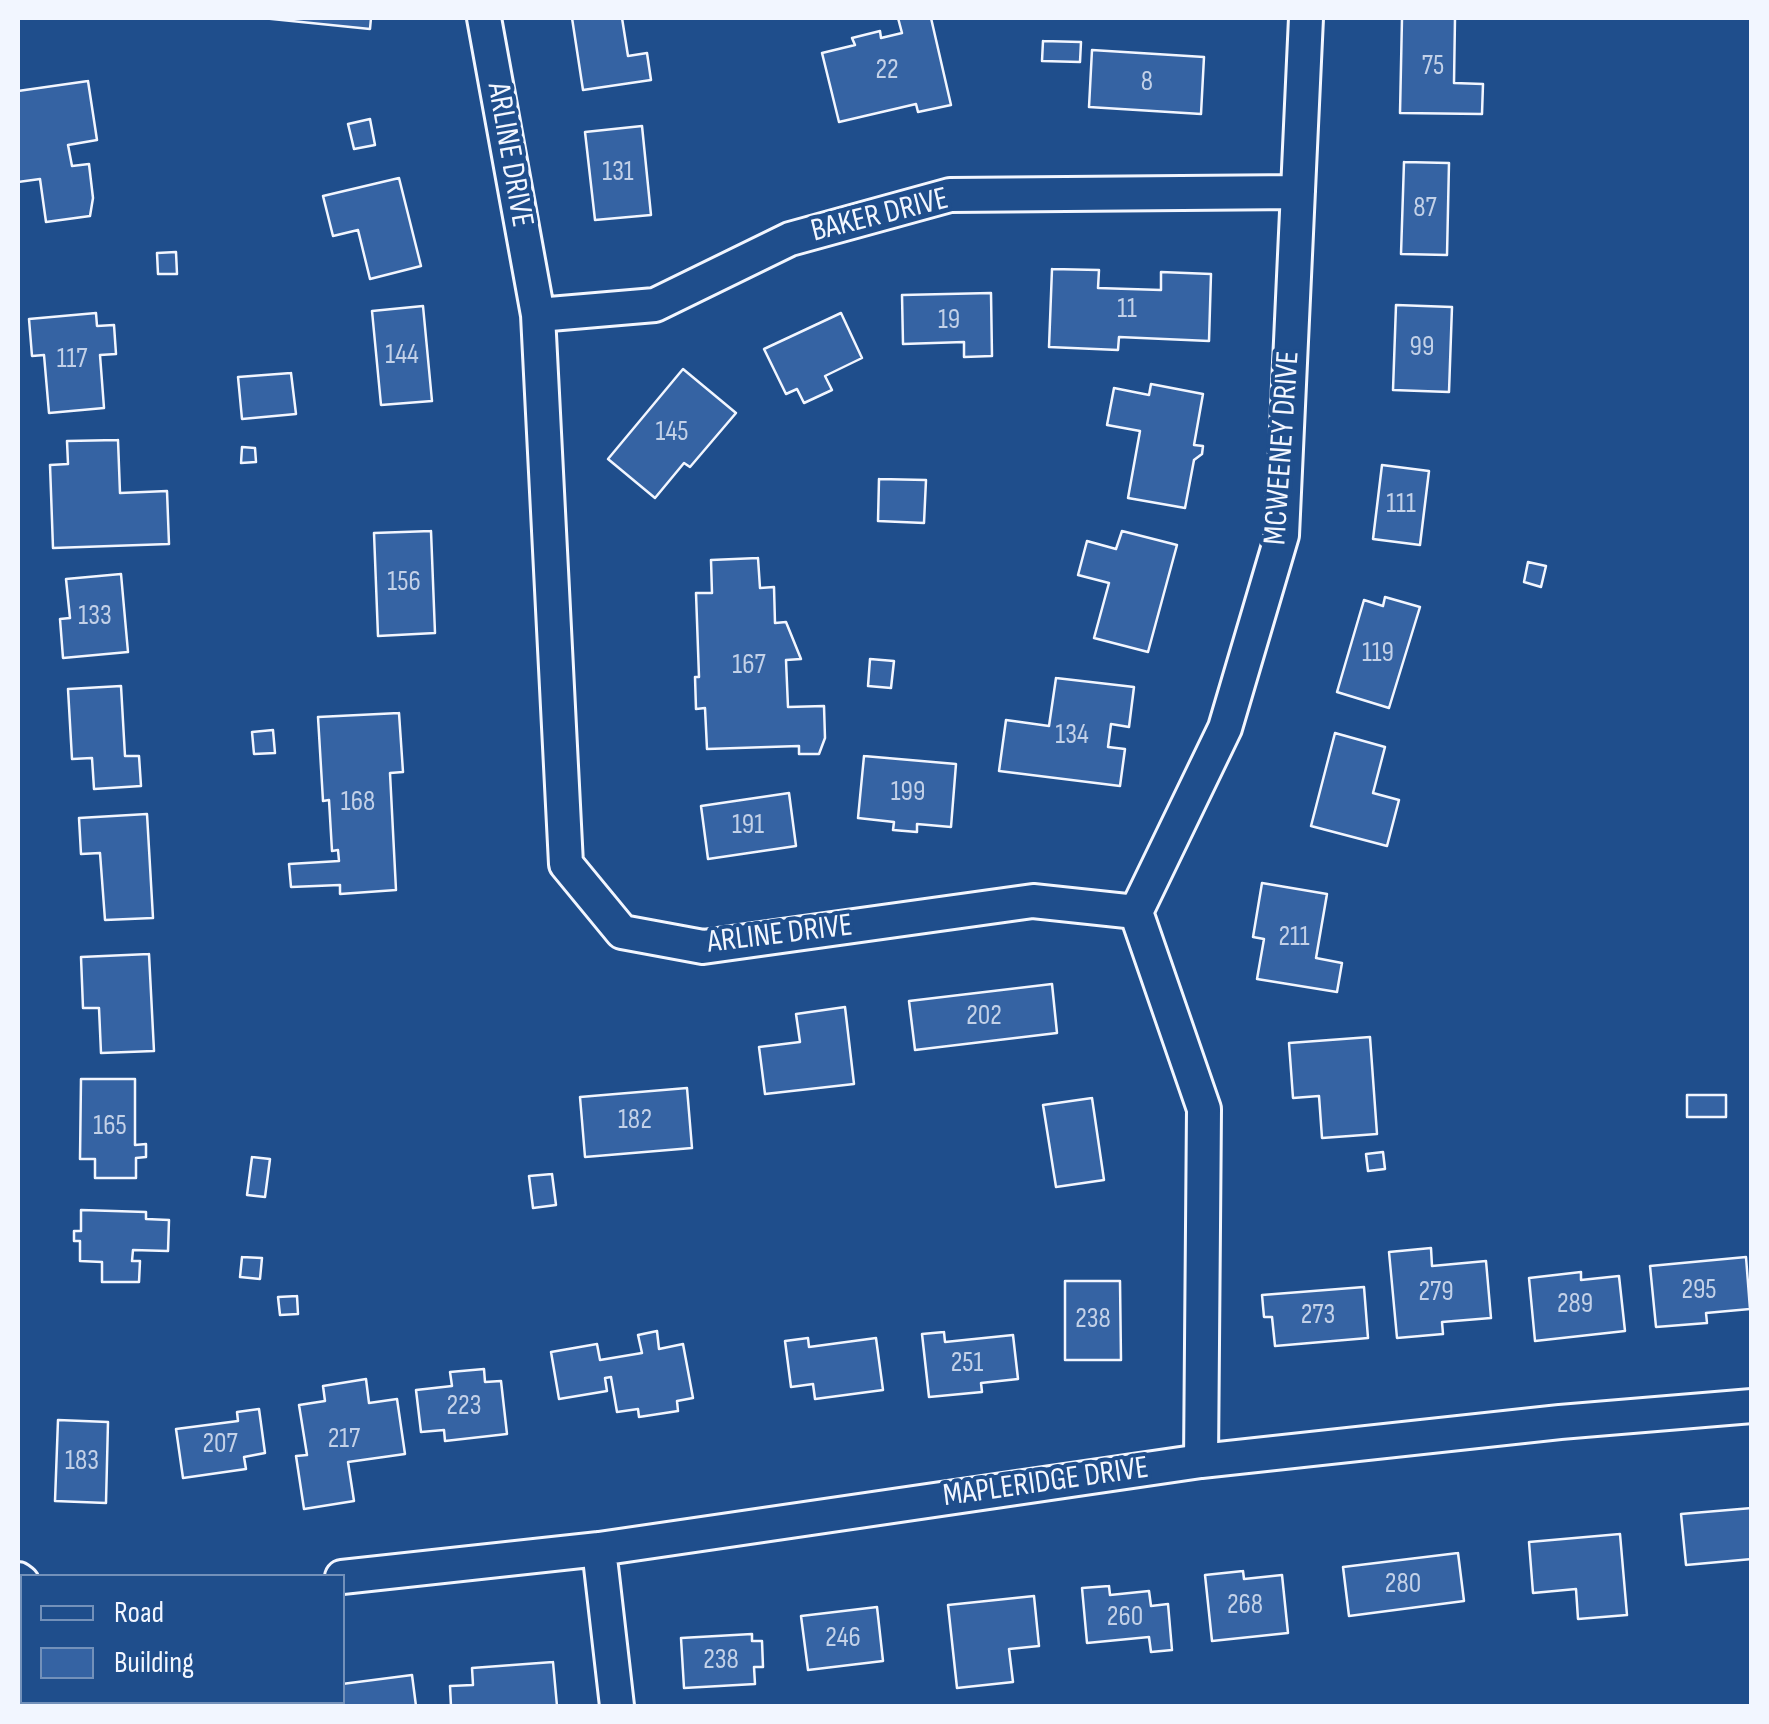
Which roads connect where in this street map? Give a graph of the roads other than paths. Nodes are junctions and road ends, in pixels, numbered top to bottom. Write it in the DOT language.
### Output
graph roads {
  1 [pos="484,18"];
  2 [pos="1306,18"];
  3 [pos="1298,192"];
  4 [pos="538,315"];
  5 [pos="1136,912"];
  6 [pos="1752,1406"];
  7 [pos="1201,1461"];
  8 [pos="599,1549"];
  9 [pos="345,1577"];
  10 [pos="617,1706"];
  1 -- 4 [label="street, ARLINE DRIVE"];
  2 -- 3 [label="street, MCWEENEY DRIVE"];
  3 -- 4 [label="street, BAKER DRIVE"];
  3 -- 5 [label="street, MCWEENEY DRIVE"];
  4 -- 5 [label="street, ARLINE DRIVE"];
  5 -- 7 [label="street"];
  6 -- 7 [label="street, MAPLERIDGE DRIVE"];
  7 -- 8 [label="street, MAPLERIDGE DRIVE"];
  8 -- 9 [label="street, MAPLERIDGE DRIVE"];
  8 -- 10 [label="street"];
}
